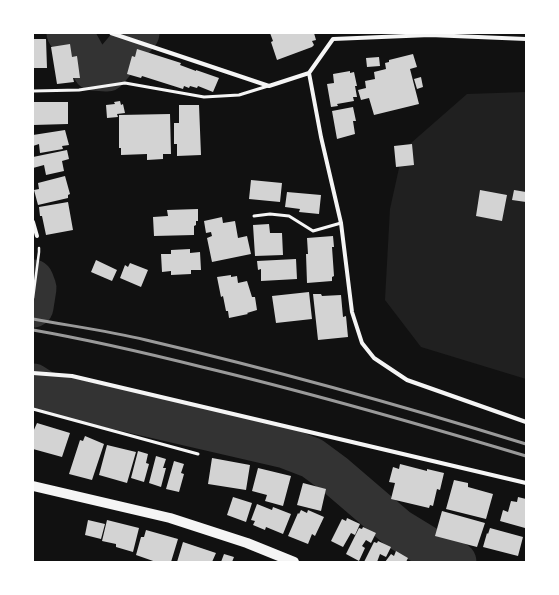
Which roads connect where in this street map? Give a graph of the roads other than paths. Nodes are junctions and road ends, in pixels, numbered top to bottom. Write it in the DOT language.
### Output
graph roads {
  1 [pos="111,33"];
  2 [pos="332,33"];
  3 [pos="514,33"];
  4 [pos="118,34"];
  5 [pos="512,38"];
  6 [pos="333,39"];
  7 [pos="526,39"];
  8 [pos="309,73"];
  9 [pos="269,86"];
  10 [pos="33,91"];
  11 [pos="254,216"];
  12 [pos="33,222"];
  13 [pos="341,223"];
  14 [pos="37,236"];
  15 [pos="33,373"];
  16 [pos="33,409"];
  17 [pos="526,422"];
  18 [pos="198,454"];
  19 [pos="526,483"];
  20 [pos="33,486"];
  21 [pos="294,562"];
  1 -- 4 [label="street"];
  2 -- 6 [label="street"];
  3 -- 5 [label="lane"];
  4 -- 9 [label="street"];
  5 -- 6 [label="street"];
  5 -- 7 [label="street"];
  6 -- 8 [label="street"];
  8 -- 9 [label="street"];
  8 -- 13 [label="street"];
  9 -- 10 [label="lane"];
  11 -- 13 [label="lane"];
  12 -- 14 [label="street"];
  13 -- 17 [label="street"];
  15 -- 19 [label="street"];
  16 -- 18 [label="lane"];
  20 -- 21 [label="main road"];
}
